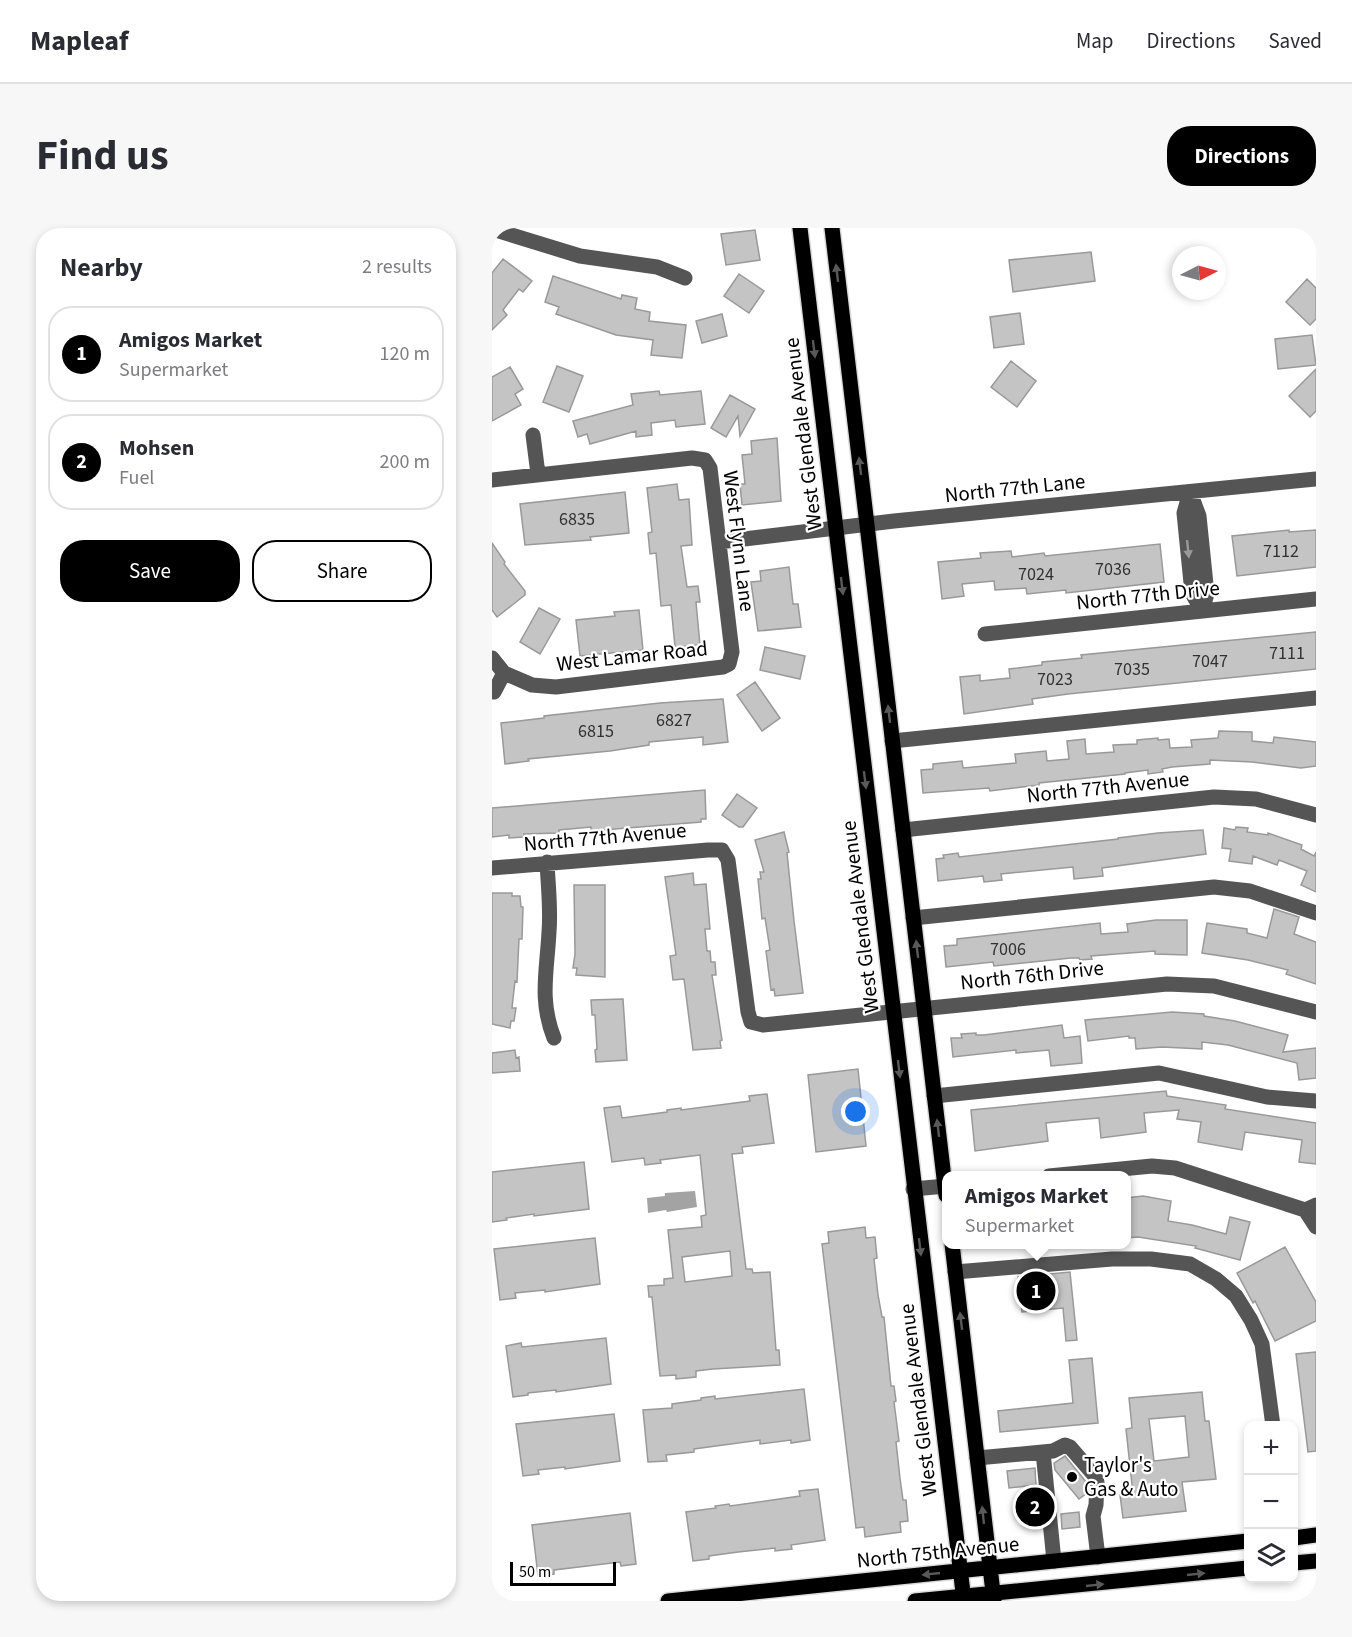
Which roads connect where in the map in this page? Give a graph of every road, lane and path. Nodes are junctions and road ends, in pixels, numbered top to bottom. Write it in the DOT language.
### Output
graph roads {
  1 [pos="800,228"];
  2 [pos="832,228"];
  3 [pos="492,229"];
  4 [pos="685,278"];
  5 [pos="533,435"];
  6 [pos="538,474"];
  7 [pos="1316,479"];
  8 [pos="492,480"];
  9 [pos="1190,492"];
  10 [pos="867,524"];
  11 [pos="835,528"];
  12 [pos="718,542"];
  13 [pos="1316,599"];
  14 [pos="1202,611"];
  15 [pos="985,634"];
  16 [pos="492,658"];
  17 [pos="729,664"];
  18 [pos="504,673"];
  19 [pos="494,692"];
  20 [pos="1316,698"];
  21 [pos="892,741"];
  22 [pos="1316,815"];
  23 [pos="903,830"];
  24 [pos="547,862"];
  25 [pos="492,868"];
  26 [pos="1316,913"];
  27 [pos="913,918"];
  28 [pos="924,1008"];
  29 [pos="892,1011"];
  30 [pos="1316,1012"];
  31 [pos="751,1022"];
  32 [pos="554,1038"];
  33 [pos="934,1096"];
  34 [pos="1316,1101"];
  35 [pos="944,1171"];
  36 [pos="1100,1171"];
  37 [pos="913,1189"];
  38 [pos="942,1189"];
  39 [pos="1311,1207"];
  40 [pos="1316,1227"];
  41 [pos="952,1249"];
  42 [pos="955,1272"];
  43 [pos="1272,1421"];
  44 [pos="1043,1452"];
  45 [pos="977,1458"];
  46 [pos="1316,1535"];
  47 [pos="1298,1537"];
  48 [pos="1244,1541"];
  49 [pos="1098,1557"];
  50 [pos="1054,1561"];
  51 [pos="1316,1561"];
  52 [pos="1298,1563"];
  53 [pos="989,1568"];
  54 [pos="1244,1568"];
  55 [pos="960,1571"];
  56 [pos="994,1598"];
  57 [pos="963,1599"];
  58 [pos="668,1601"];
  59 [pos="915,1601"];
  1 -- 11 [label="main road, West Glendale Avenue, one-way"];
  10 -- 2 [label="main road, one-way"];
  3 -- 4 [label="street"];
  5 -- 6 [label="street"];
  6 -- 8 [label="street"];
  6 -- 12 [label="street, West Flynn Lane"];
  7 -- 9 [label="street, North 77th Lane"];
  9 -- 10 [label="street, North 77th Lane"];
  9 -- 14 [label="street"];
  10 -- 11 [label="street, North 77th Lane"];
  21 -- 10 [label="main road, one-way"];
  11 -- 12 [label="street, North 77th Lane"];
  11 -- 29 [label="main road, West Glendale Avenue, one-way"];
  12 -- 17 [label="street, West Flynn Lane"];
  13 -- 14 [label="street, North 77th Drive"];
  14 -- 15 [label="street, North 77th Drive"];
  16 -- 18 [label="street, West Lamar Road"];
  17 -- 18 [label="street, West Lamar Road"];
  18 -- 19 [label="street"];
  20 -- 21 [label="street"];
  21 -- 23 [label="main road"];
  22 -- 23 [label="street, North 77th Avenue"];
  23 -- 27 [label="main road"];
  24 -- 25 [label="street, North 77th Avenue"];
  24 -- 31 [label="street, North 77th Avenue"];
  24 -- 32 [label="street"];
  26 -- 27 [label="street"];
  28 -- 27 [label="main road, one-way"];
  28 -- 29 [label="street, North 76th Drive"];
  28 -- 30 [label="street, North 76th Drive"];
  28 -- 33 [label="main road"];
  29 -- 31 [label="street, North 76th Drive"];
  29 -- 37 [label="main road, West Glendale Avenue, one-way"];
  33 -- 34 [label="street"];
  35 -- 33 [label="main road, one-way"];
  36 -- 39 [label="street"];
  37 -- 38 [label="street"];
  37 -- 55 [label="main road, West Glendale Avenue, one-way"];
  39 -- 40 [label="street"];
  41 -- 42 [label="main road"];
  42 -- 43 [label="street"];
  45 -- 42 [label="main road, one-way"];
  44 -- 45 [label="street"];
  44 -- 49 [label="street"];
  44 -- 50 [label="street"];
  53 -- 45 [label="main road, one-way"];
  46 -- 47 [label="main road"];
  48 -- 49 [label="main road, North 75th Avenue"];
  49 -- 50 [label="main road, North 75th Avenue"];
  50 -- 53 [label="main road, North 75th Avenue"];
  51 -- 52 [label="main road"];
  53 -- 55 [label="main road, North 75th Avenue"];
  53 -- 56 [label="main road"];
  56 -- 54 [label="main road, one-way"];
  55 -- 57 [label="main road, West Glendale Avenue"];
  55 -- 58 [label="main road, North 75th Avenue, one-way"];
  56 -- 57 [label="main road"];
  57 -- 59 [label="main road"];
}
